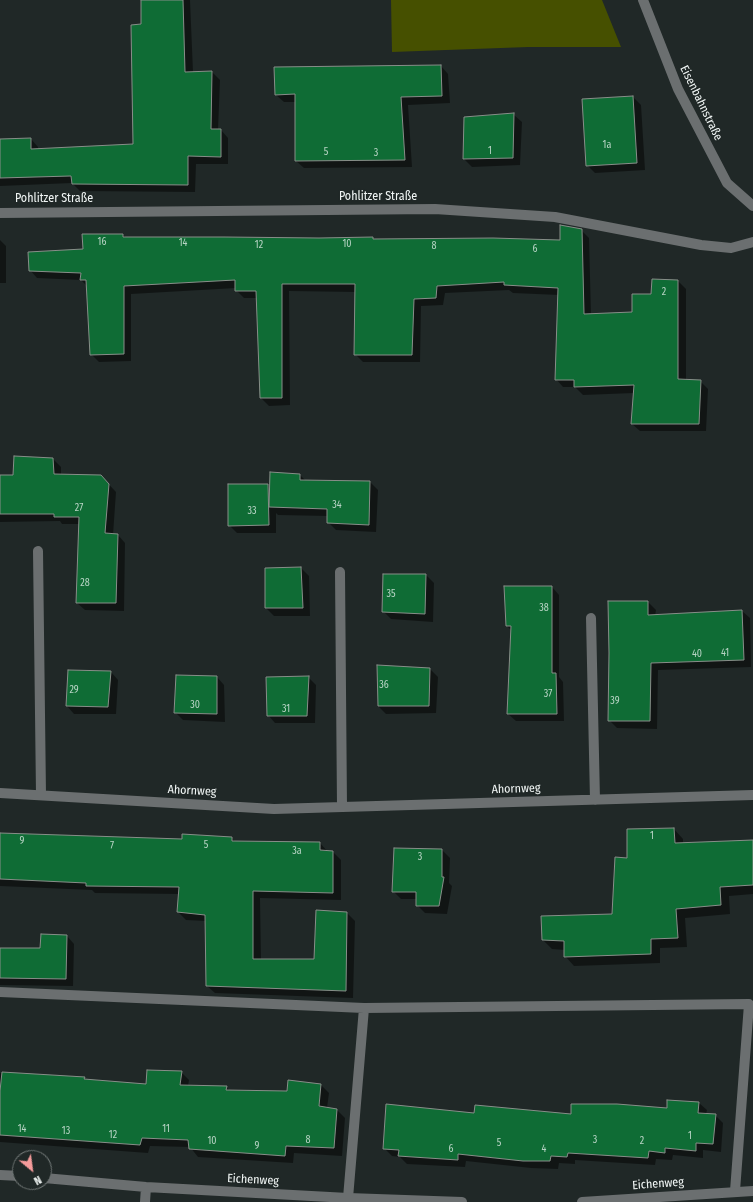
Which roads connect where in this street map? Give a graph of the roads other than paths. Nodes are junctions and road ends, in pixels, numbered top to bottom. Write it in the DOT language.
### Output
graph roads {
  1 [pos="643,0"];
  2 [pos="753,206"];
  3 [pos="0,213"];
  4 [pos="753,242"];
  5 [pos="38,551"];
  6 [pos="340,572"];
  7 [pos="591,618"];
  8 [pos="0,793"];
  9 [pos="41,795"];
  10 [pos="753,795"];
  11 [pos="595,800"];
  12 [pos="342,807"];
  13 [pos="0,992"];
  14 [pos="364,1008"];
  15 [pos="0,1175"];
  16 [pos="12,1176"];
  17 [pos="52,1179"];
  18 [pos="146,1187"];
  19 [pos="753,1191"];
  20 [pos="735,1192"];
  21 [pos="348,1198"];
  22 [pos="145,1202"];
  23 [pos="462,1202"];
  24 [pos="582,1202"];
  25 [pos="734,1202"];
  1 -- 2 [label="street, Eisenbahnstraße"];
  3 -- 4 [label="street, Pohlitzer Straße"];
  5 -- 9 [label="street"];
  6 -- 12 [label="street"];
  7 -- 11 [label="street"];
  8 -- 9 [label="street, Ahornweg"];
  9 -- 12 [label="street, Ahornweg"];
  10 -- 11 [label="street, Ahornweg"];
  11 -- 12 [label="street, Ahornweg"];
  13 -- 14 [label="street"];
  14 -- 20 [label="street"];
  14 -- 21 [label="street"];
  15 -- 16 [label="street"];
  17 -- 18 [label="street, Eichenweg"];
  18 -- 21 [label="street, Eichenweg"];
  18 -- 22 [label="street"];
  19 -- 20 [label="street, Eichenweg"];
  20 -- 24 [label="street, Eichenweg"];
  20 -- 25 [label="street"];
  21 -- 23 [label="street, Eichenweg"];
}
